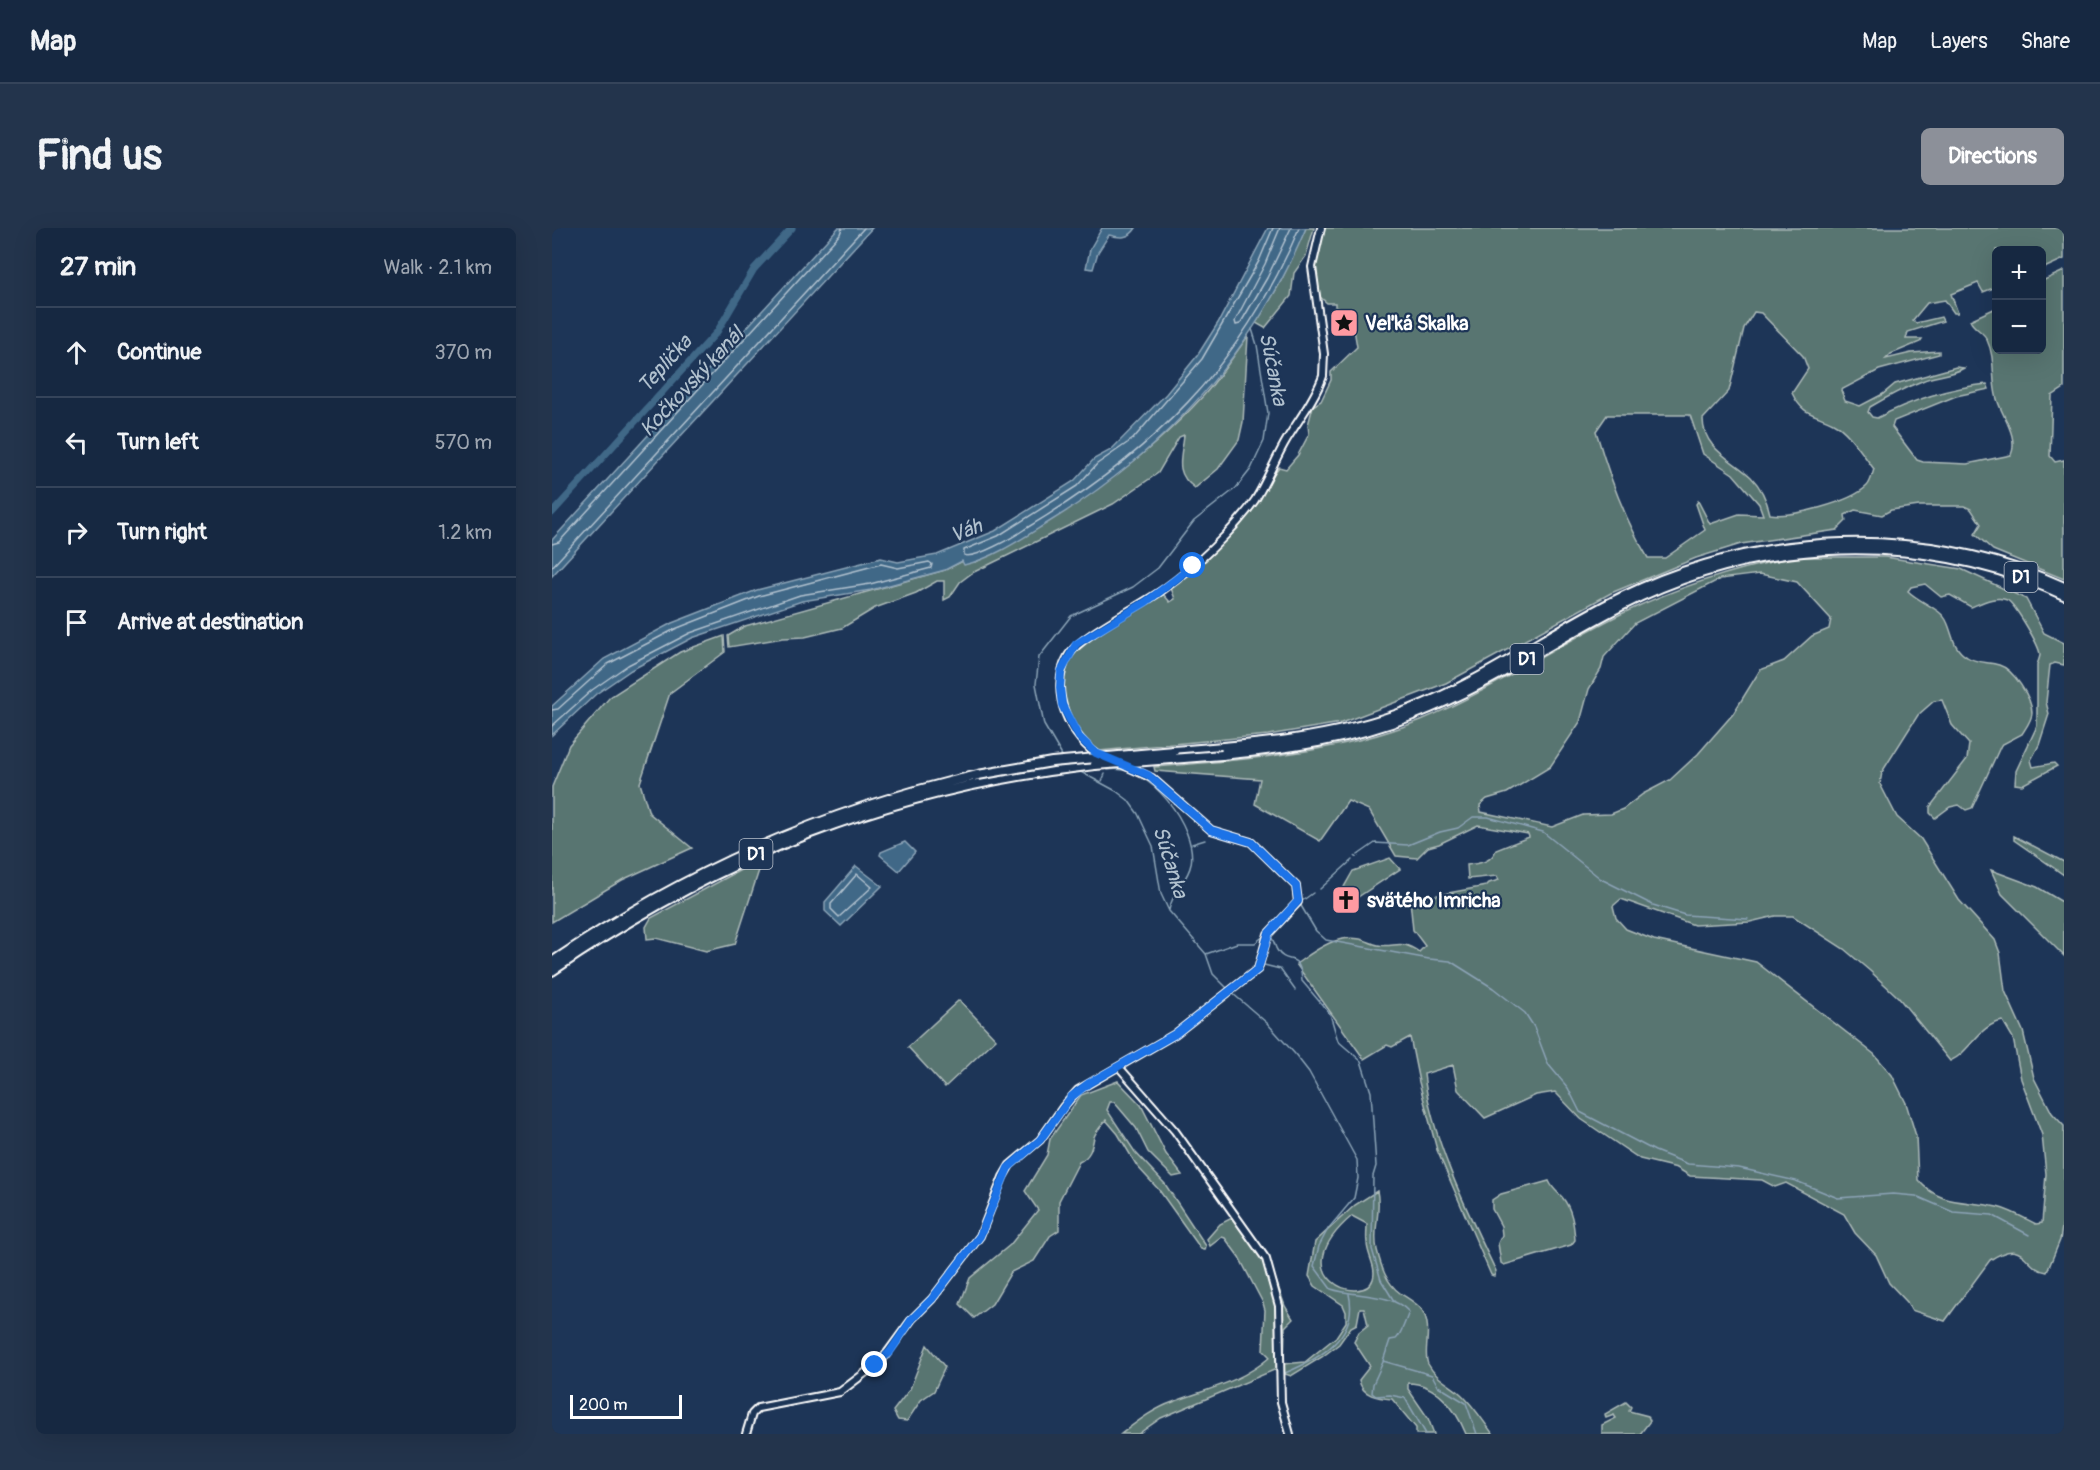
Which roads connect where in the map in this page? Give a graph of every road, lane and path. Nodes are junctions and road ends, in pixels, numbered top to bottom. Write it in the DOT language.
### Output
graph roads {
  1 [pos="1321,228"];
  2 [pos="2064,587"];
  3 [pos="2064,595"];
  4 [pos="978,778"];
  5 [pos="552,962"];
  6 [pos="552,971"];
  7 [pos="1119,1067"];
  8 [pos="746,1434"];
  9 [pos="1290,1434"];
  1 -- 7 [label="main road"];
  2 -- 4 [label="highway, D1, bridge"];
  3 -- 4 [label="highway, D1, bridge"];
  4 -- 5 [label="highway, D1"];
  4 -- 6 [label="highway, D1"];
  7 -- 8 [label="main road"];
  7 -- 9 [label="main road"];
}
